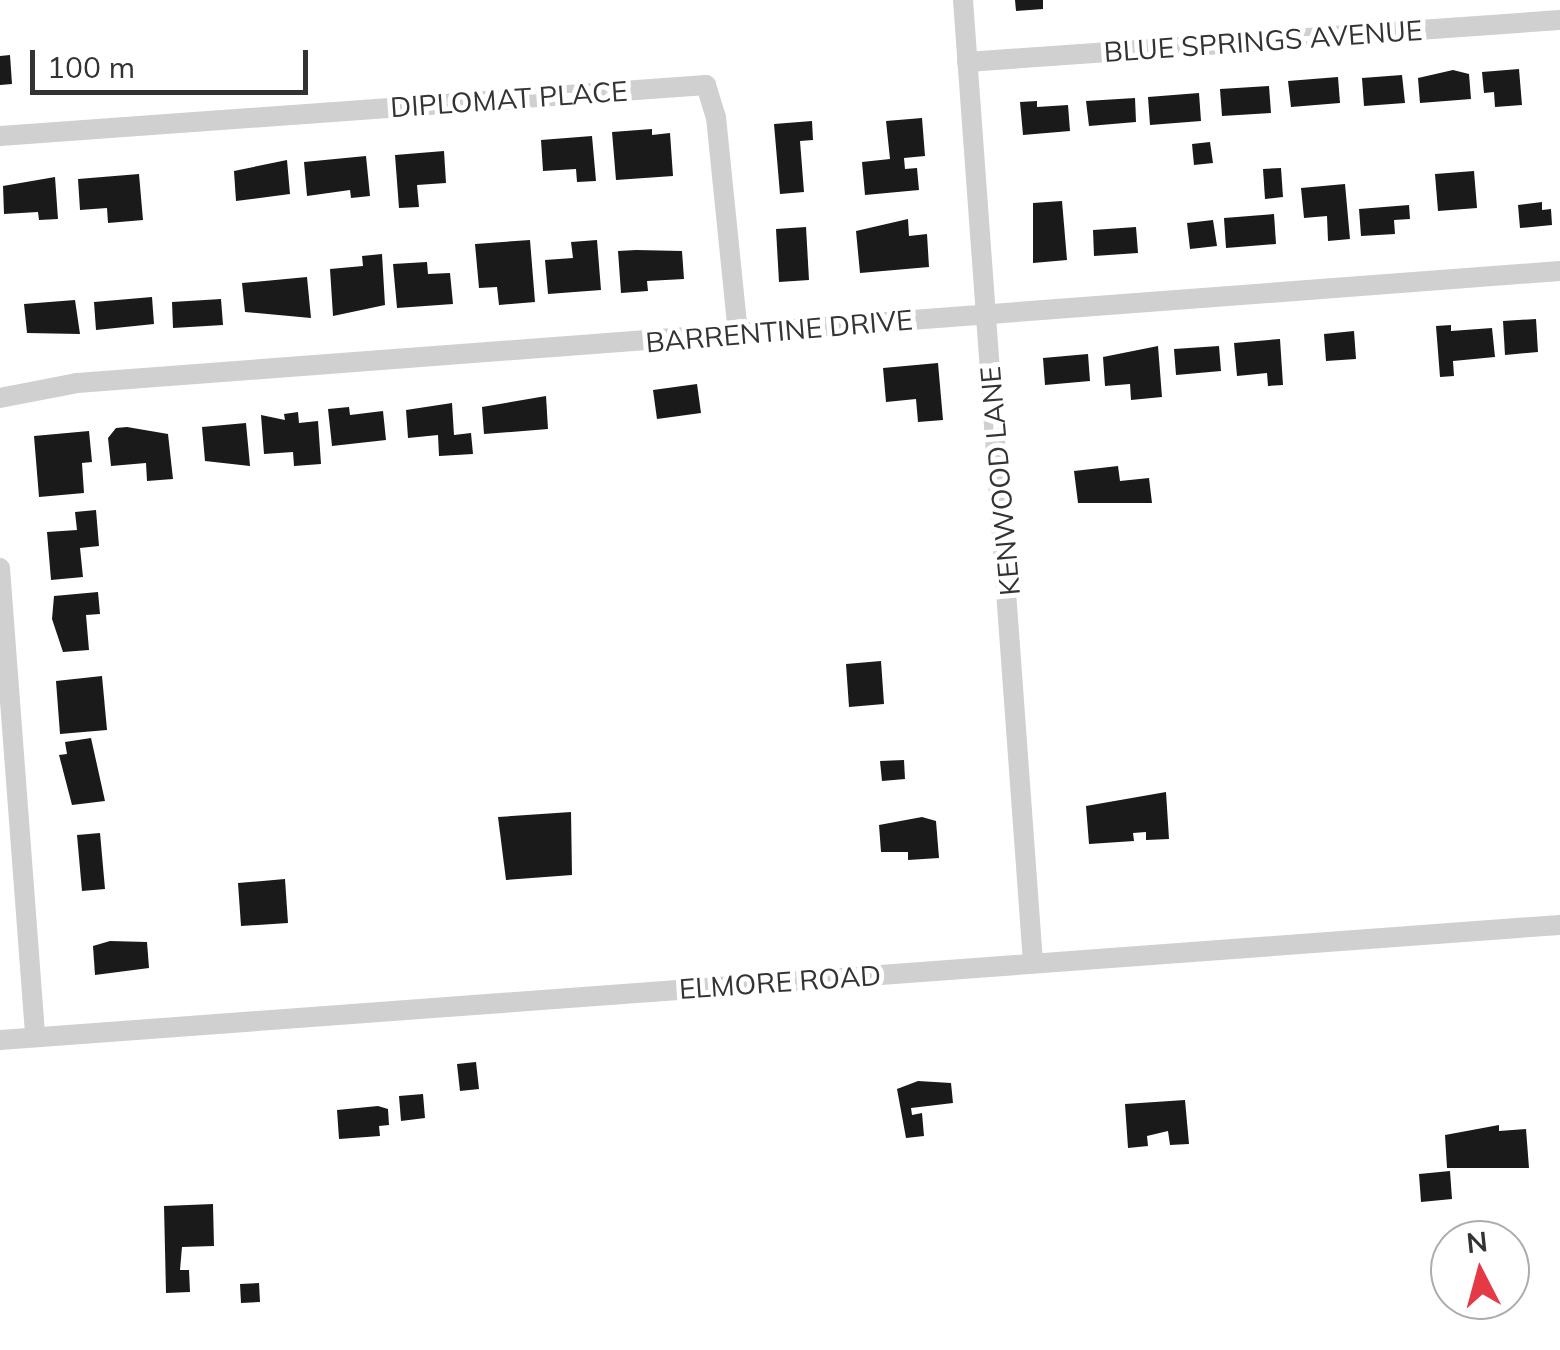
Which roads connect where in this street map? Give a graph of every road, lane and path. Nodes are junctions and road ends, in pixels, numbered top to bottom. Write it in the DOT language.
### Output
graph roads {
  1 [pos="963,0"];
  2 [pos="1560,20"];
  3 [pos="967,62"];
  4 [pos="0,136"];
  5 [pos="1560,271"];
  6 [pos="986,314"];
  7 [pos="738,335"];
  8 [pos="0,398"];
  9 [pos="0,568"];
  10 [pos="8,790"];
  11 [pos="1560,925"];
  12 [pos="1033,963"];
  13 [pos="35,1038"];
  14 [pos="0,1040"];
  1 -- 3 [label="street, KENWOOD LANE"];
  2 -- 3 [label="street, BLUE SPRINGS AVENUE"];
  3 -- 6 [label="street, KENWOOD LANE"];
  4 -- 7 [label="street, DIPLOMAT PLACE"];
  5 -- 6 [label="street, BARRENTINE DRIVE"];
  6 -- 7 [label="street, BARRENTINE DRIVE"];
  6 -- 12 [label="street, KENWOOD LANE"];
  7 -- 8 [label="street, BARRENTINE DRIVE"];
  9 -- 10 [label="street"];
  10 -- 13 [label="street"];
  11 -- 12 [label="street, ELMORE ROAD"];
  12 -- 13 [label="street, ELMORE ROAD"];
  13 -- 14 [label="street, ELMORE ROAD"];
}
